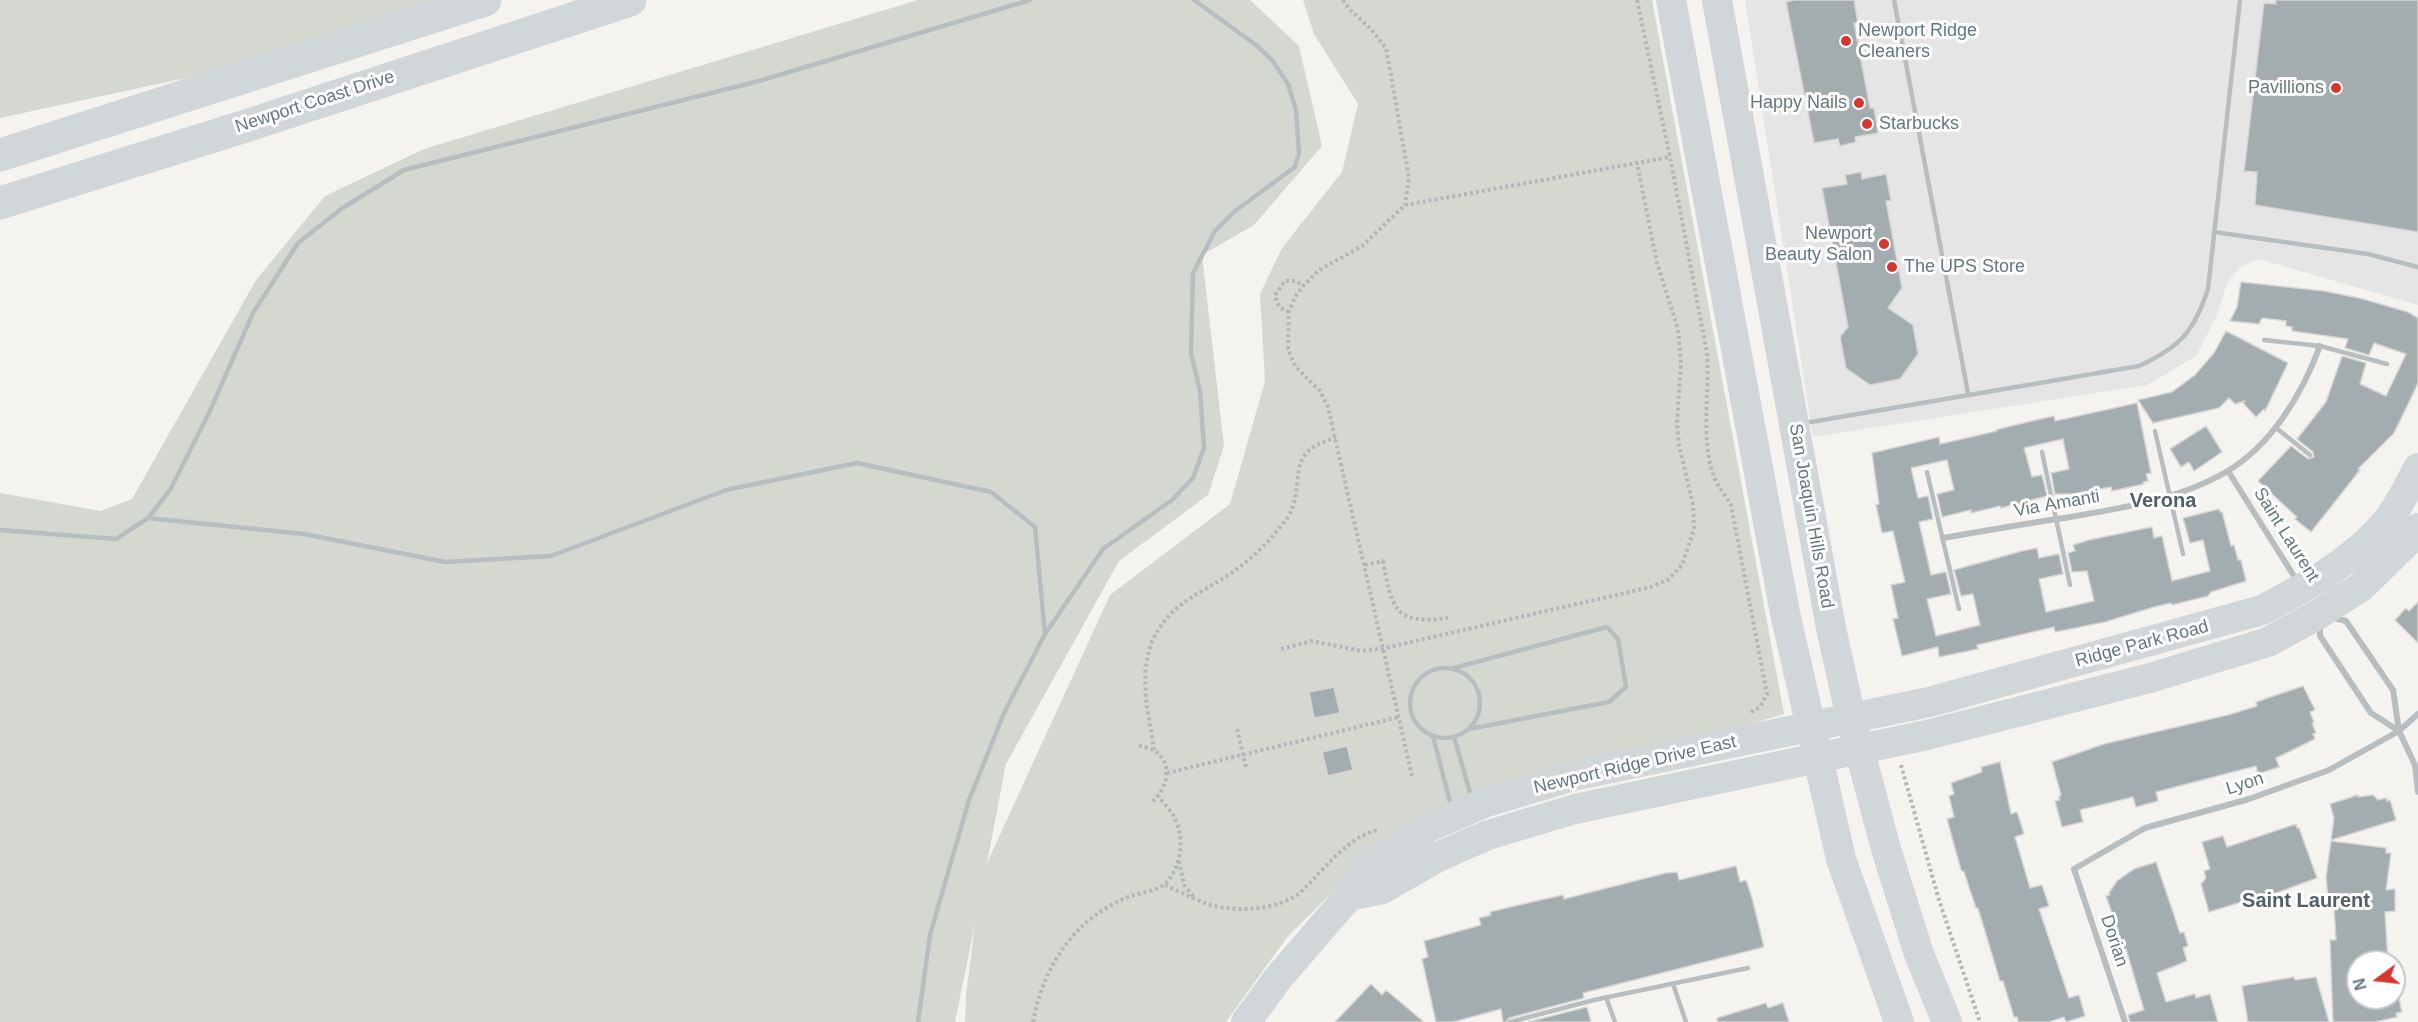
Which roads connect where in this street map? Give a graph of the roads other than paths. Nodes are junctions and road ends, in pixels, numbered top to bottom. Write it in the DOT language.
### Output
graph roads {
  1 [pos="484,0"];
  2 [pos="630,0"];
  3 [pos="1030,0"];
  4 [pos="1194,0"];
  5 [pos="1671,0"];
  6 [pos="1717,0"];
  7 [pos="1894,0"];
  8 [pos="2240,0"];
  9 [pos="0,155"];
  10 [pos="0,203"];
  11 [pos="2214,232"];
  12 [pos="2418,267"];
  13 [pos="2264,340"];
  14 [pos="2320,346"];
  15 [pos="2387,364"];
  16 [pos="1968,393"];
  17 [pos="1795,425"];
  18 [pos="2275,427"];
  19 [pos="2155,431"];
  20 [pos="2042,452"];
  21 [pos="2310,455"];
  22 [pos="2418,468"];
  23 [pos="2228,471"];
  24 [pos="1928,472"];
  25 [pos="2169,495"];
  26 [pos="148,519"];
  27 [pos="2055,519"];
  28 [pos="2418,528"];
  29 [pos="0,530"];
  30 [pos="1942,538"];
  31 [pos="2183,554"];
  32 [pos="2070,585"];
  33 [pos="2311,601"];
  34 [pos="1959,609"];
  35 [pos="1046,634"];
  36 [pos="1454,668"];
  37 [pos="2418,714"];
  38 [pos="1851,718"];
  39 [pos="1811,725"];
  40 [pos="1469,729"];
  41 [pos="2399,731"];
  42 [pos="1433,736"];
  43 [pos="1454,737"];
  44 [pos="1859,749"];
  45 [pos="1818,757"];
  46 [pos="2418,792"];
  47 [pos="1464,812"];
  48 [pos="2074,869"];
  49 [pos="1349,896"];
  50 [pos="1748,968"];
  51 [pos="1673,984"];
  52 [pos="1606,998"];
  53 [pos="918,1022"];
  54 [pos="1246,1022"];
  55 [pos="1510,1022"];
  56 [pos="1615,1022"];
  57 [pos="1686,1022"];
  58 [pos="1899,1022"];
  59 [pos="1947,1022"];
  60 [pos="2125,1022"];
  1 -- 9 [label="main road"];
  2 -- 10 [label="main road, Newport Coast Drive"];
  3 -- 26 [label="lane"];
  4 -- 35 [label="lane"];
  5 -- 39 [label="street"];
  6 -- 17 [label="street, San Joaquin Hills Road"];
  7 -- 16 [label="lane"];
  8 -- 11 [label="lane"];
  11 -- 12 [label="lane"];
  11 -- 16 [label="lane"];
  13 -- 14 [label="lane"];
  14 -- 15 [label="lane"];
  14 -- 18 [label="street, Via Amanti"];
  16 -- 17 [label="lane"];
  17 -- 38 [label="street, San Joaquin Hills Road"];
  18 -- 21 [label="lane"];
  18 -- 23 [label="street, Via Amanti"];
  19 -- 25 [label="lane"];
  20 -- 27 [label="lane"];
  22 -- 33 [label="street, Ridge Park Road"];
  23 -- 25 [label="street, Via Amanti"];
  23 -- 33 [label="street, Saint Laurent"];
  24 -- 30 [label="lane"];
  25 -- 27 [label="street, Via Amanti"];
  25 -- 31 [label="lane"];
  26 -- 29 [label="lane"];
  26 -- 35 [label="lane"];
  27 -- 30 [label="street, Via Amanti"];
  27 -- 32 [label="lane"];
  28 -- 33 [label="street, Ridge Park Road"];
  30 -- 34 [label="lane"];
  33 -- 38 [label="street, Ridge Park Road"];
  33 -- 41 [label="street, Saint Laurent"];
  33 -- 41 [label="street"];
  33 -- 44 [label="street, Ridge Park Road"];
  35 -- 53 [label="lane"];
  36 -- 40 [label="lane"];
  36 -- 40 [label="lane"];
  36 -- 42 [label="lane"];
  37 -- 41 [label="street, Lyon"];
  38 -- 39 [label="street, Ridge Park Road"];
  38 -- 44 [label="street, San Joaquin Hills Road"];
  39 -- 45 [label="street"];
  39 -- 47 [label="street, Newport Ridge Drive East"];
  40 -- 43 [label="lane"];
  41 -- 46 [label="street"];
  41 -- 48 [label="street, Lyon"];
  42 -- 43 [label="lane"];
  42 -- 47 [label="lane"];
  43 -- 47 [label="lane"];
  44 -- 45 [label="street, Ridge Park Road"];
  44 -- 59 [label="street, San Joaquin Hills Road"];
  45 -- 49 [label="street, Newport Ridge Drive East"];
  45 -- 58 [label="street"];
  47 -- 49 [label="street, Newport Ridge Drive East"];
  48 -- 60 [label="street, Dorian"];
  49 -- 54 [label="street, Newport Ridge Drive East"];
  50 -- 51 [label="lane"];
  51 -- 52 [label="lane"];
  51 -- 57 [label="lane"];
  52 -- 55 [label="lane"];
  52 -- 56 [label="lane"];
}
